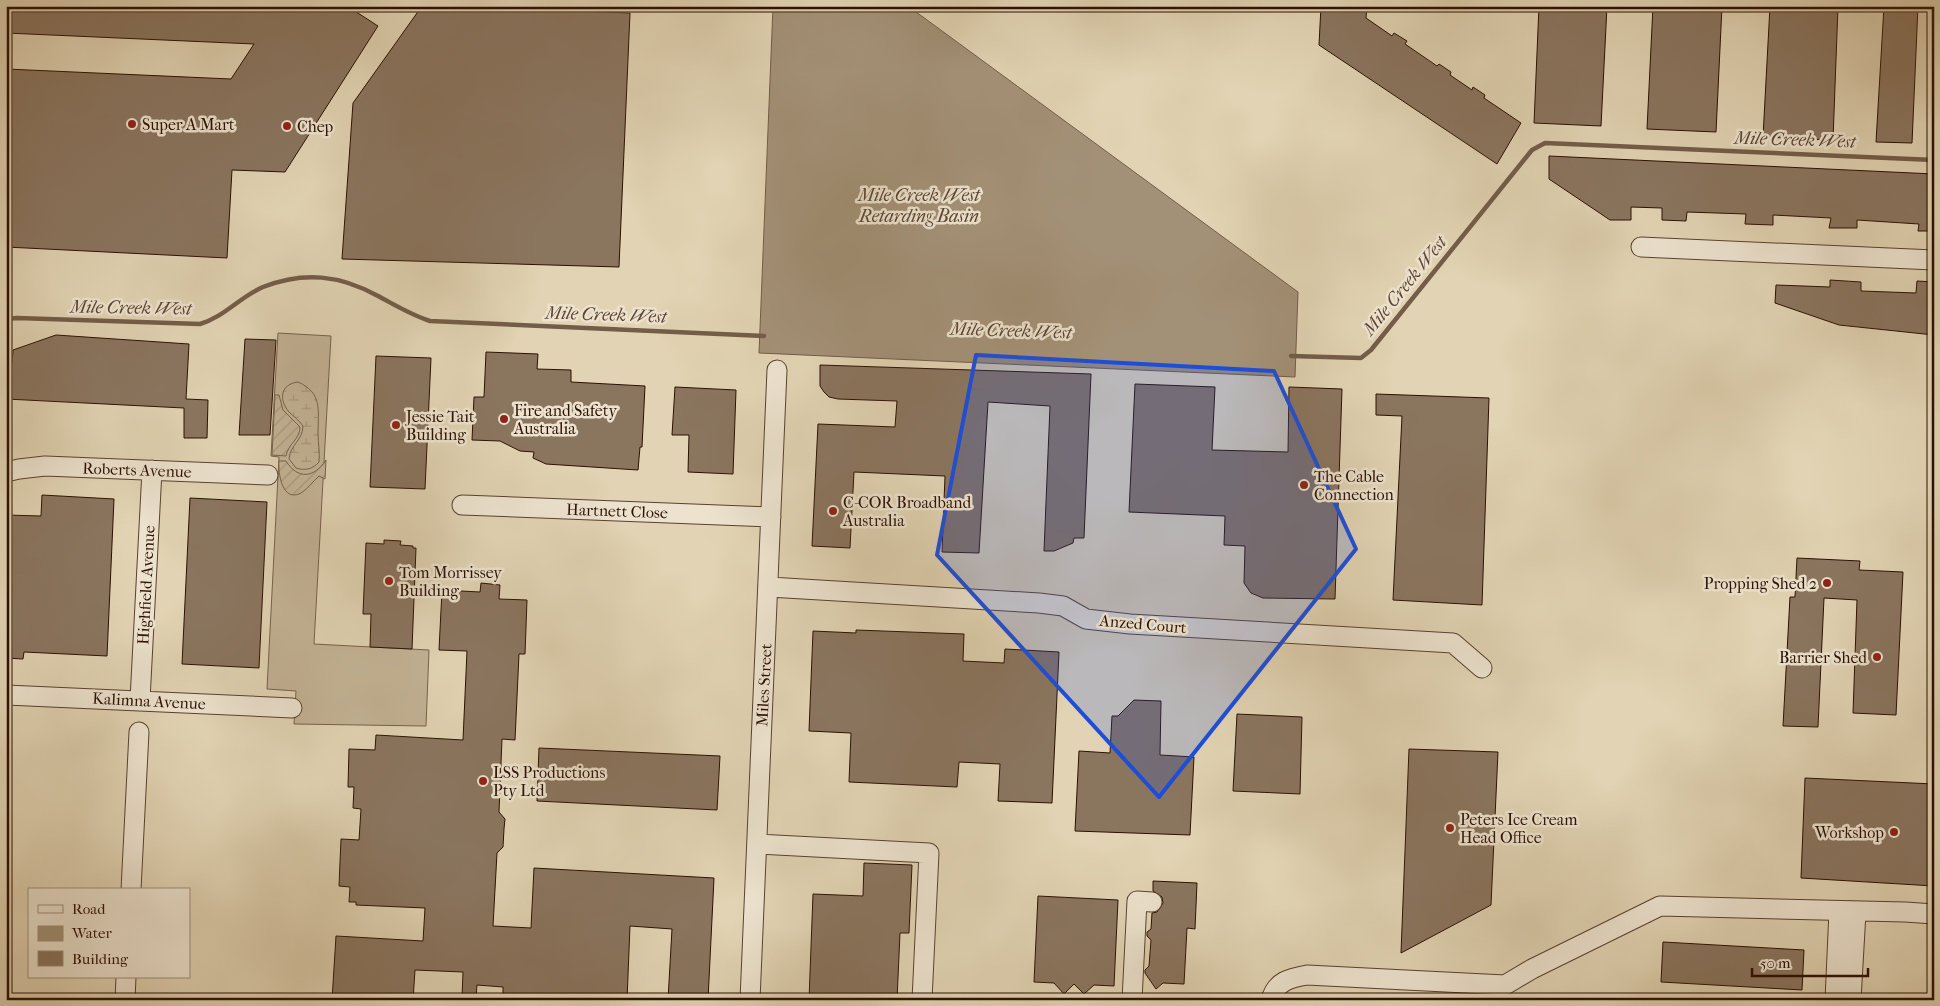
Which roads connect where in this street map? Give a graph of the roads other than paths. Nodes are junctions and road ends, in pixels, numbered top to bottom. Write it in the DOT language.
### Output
graph roads {
  1 [pos="1640,247"];
  2 [pos="1934,260"];
  3 [pos="777,370"];
  4 [pos="152,470"];
  5 [pos="6,472"];
  6 [pos="268,475"];
  7 [pos="462,505"];
  8 [pos="771,518"];
  9 [pos="769,587"];
  10 [pos="1482,668"];
  11 [pos="6,695"];
  12 [pos="140,700"];
  13 [pos="292,708"];
  14 [pos="139,732"];
  15 [pos="757,844"];
  16 [pos="131,888"];
  17 [pos="1152,902"];
  18 [pos="1848,911"];
  19 [pos="1934,914"];
  20 [pos="126,978"];
  21 [pos="1504,992"];
  22 [pos="125,1000"];
  23 [pos="750,1000"];
  24 [pos="922,1000"];
  25 [pos="1132,1000"];
  26 [pos="1271,1000"];
  27 [pos="1834,1000"];
  28 [pos="1851,1000"];
  1 -- 2 [label="street"];
  3 -- 8 [label="street, Miles Street"];
  4 -- 5 [label="street, Roberts Avenue"];
  4 -- 6 [label="street, Roberts Avenue"];
  4 -- 12 [label="street, Highfield Avenue"];
  7 -- 8 [label="street, Hartnett Close"];
  8 -- 9 [label="street, Miles Street"];
  9 -- 10 [label="street, Anzed Court"];
  9 -- 15 [label="street, Miles Street"];
  11 -- 12 [label="street, Kalimna Avenue"];
  12 -- 13 [label="street, Kalimna Avenue"];
  14 -- 16 [label="street"];
  15 -- 23 [label="street, Miles Street"];
  15 -- 24 [label="street"];
  17 -- 25 [label="street"];
  18 -- 19 [label="street"];
  18 -- 21 [label="street"];
  18 -- 27 [label="street"];
  18 -- 28 [label="street"];
  20 -- 22 [label="street"];
  21 -- 26 [label="street"];
}
